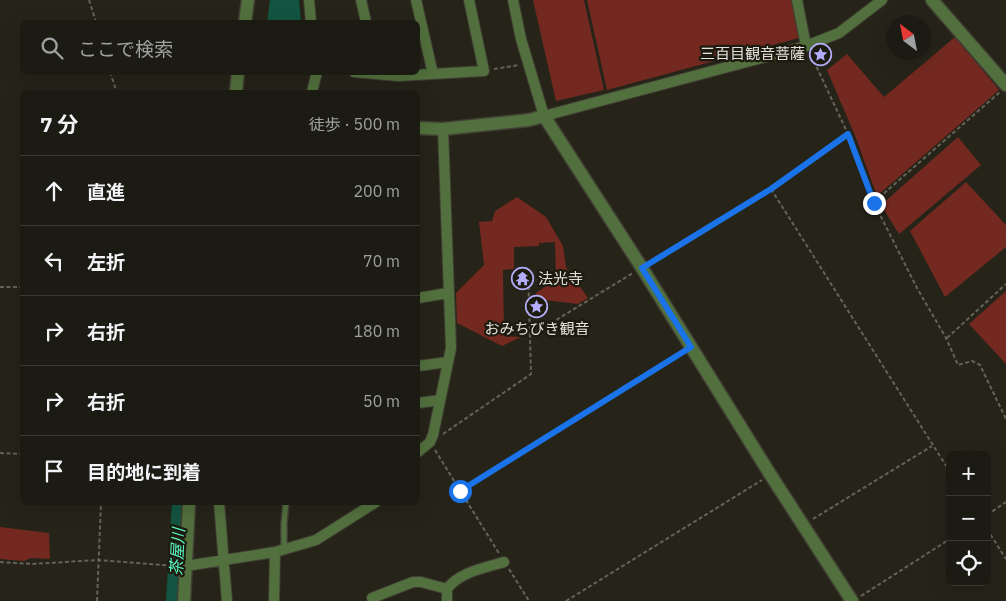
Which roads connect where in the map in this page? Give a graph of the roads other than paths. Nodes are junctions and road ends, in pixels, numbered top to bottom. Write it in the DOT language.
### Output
graph roads {
  1 [pos="248,0"];
  2 [pos="310,0"];
  3 [pos="361,0"];
  4 [pos="416,0"];
  5 [pos="468,0"];
  6 [pos="513,0"];
  7 [pos="797,0"];
  8 [pos="882,0"];
  9 [pos="932,0"];
  10 [pos="245,20"];
  11 [pos="311,20"];
  12 [pos="366,20"];
  13 [pos="806,46"];
  14 [pos="420,74"];
  15 [pos="433,74"];
  16 [pos="238,75"];
  17 [pos="316,75"];
  18 [pos="1006,86"];
  19 [pos="236,90"];
  20 [pos="312,90"];
  21 [pos="544,116"];
  22 [pos="420,128"];
  23 [pos="443,129"];
  24 [pos="448,293"];
  25 [pos="420,298"];
  26 [pos="448,362"];
  27 [pos="420,366"];
  28 [pos="440,400"];
  29 [pos="420,403"];
  30 [pos="420,450"];
  31 [pos="189,505"];
  32 [pos="218,505"];
  33 [pos="286,505"];
  34 [pos="371,505"];
  35 [pos="279,550"];
  36 [pos="224,561"];
  37 [pos="504,562"];
  38 [pos="180,566"];
  39 [pos="447,589"];
  40 [pos="372,598"];
  41 [pos="854,600"];
  42 [pos="184,601"];
  43 [pos="227,601"];
  44 [pos="274,601"];
  45 [pos="447,601"];
  1 -- 10 [label="street"];
  2 -- 11 [label="street"];
  3 -- 12 [label="street"];
  4 -- 15 [label="street"];
  5 -- 15 [label="street"];
  6 -- 21 [label="street"];
  7 -- 13 [label="street"];
  8 -- 13 [label="street"];
  9 -- 18 [label="street"];
  13 -- 21 [label="street"];
  14 -- 15 [label="street"];
  16 -- 19 [label="street"];
  17 -- 20 [label="street"];
  21 -- 23 [label="street"];
  21 -- 41 [label="street"];
  22 -- 23 [label="street"];
  23 -- 24 [label="street"];
  24 -- 25 [label="street"];
  24 -- 26 [label="street"];
  26 -- 27 [label="street"];
  26 -- 28 [label="street"];
  28 -- 29 [label="street"];
  28 -- 30 [label="street"];
  31 -- 38 [label="street"];
  32 -- 36 [label="street"];
  33 -- 35 [label="lane"];
  34 -- 35 [label="street"];
  35 -- 36 [label="street"];
  35 -- 44 [label="street"];
  36 -- 38 [label="street"];
  36 -- 43 [label="street"];
  37 -- 39 [label="street"];
  38 -- 42 [label="street"];
  39 -- 40 [label="street"];
  39 -- 45 [label="street"];
}
